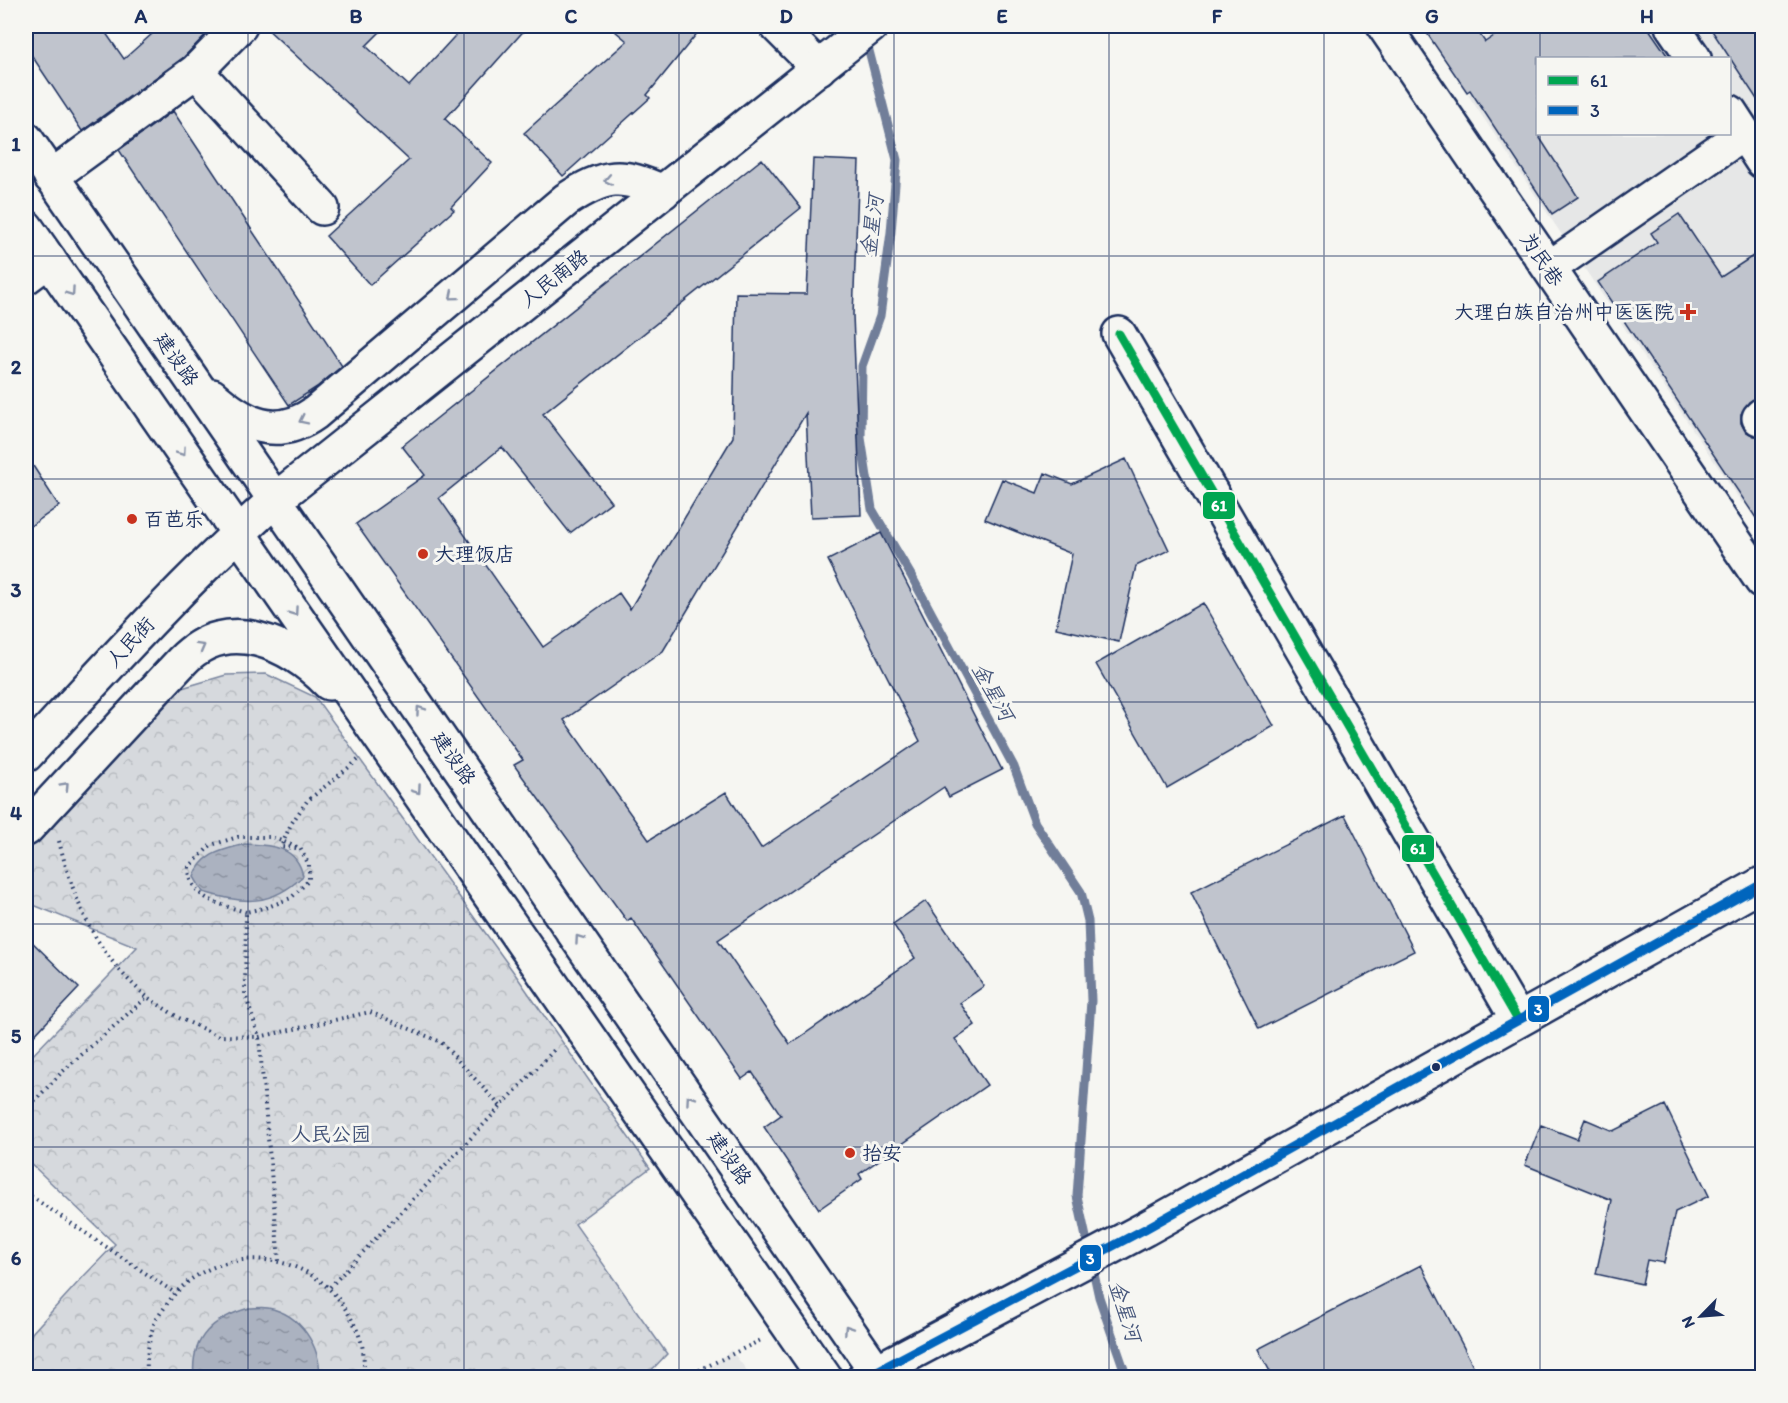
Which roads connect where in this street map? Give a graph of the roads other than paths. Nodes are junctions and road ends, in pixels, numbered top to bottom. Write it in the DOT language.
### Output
graph roads {
  1 [pos="240,26"];
  2 [pos="777,26"];
  3 [pos="1384,26"];
  4 [pos="1672,26"];
  5 [pos="860,35"];
  6 [pos="1693,57"];
  7 [pos="819,68"];
  8 [pos="196,71"];
  9 [pos="1737,122"];
  10 [pos="1720,135"];
  11 [pos="26,140"];
  12 [pos="1762,161"];
  13 [pos="51,177"];
  14 [pos="663,192"];
  15 [pos="322,208"];
  16 [pos="26,227"];
  17 [pos="37,268"];
  18 [pos="1549,268"];
  19 [pos="1119,334"];
  20 [pos="188,374"];
  21 [pos="275,500"];
  22 [pos="238,532"];
  23 [pos="1762,581"];
  24 [pos="376,731"];
  25 [pos="26,755"];
  26 [pos="26,829"];
  27 [pos="1762,884"];
  28 [pos="1518,1020"];
  29 [pos="874,1375"];
  30 [pos="825,1377"];
  1 -- 8 [label="main road"];
  2 -- 7 [label="main road"];
  3 -- 18 [label="main road, 为民巷"];
  4 -- 6 [label="main road"];
  5 -- 7 [label="main road, 人民南路"];
  7 -- 14 [label="main road, 人民南路"];
  8 -- 13 [label="main road"];
  8 -- 15 [label="main road"];
  9 -- 12 [label="main road"];
  10 -- 18 [label="main road"];
  11 -- 13 [label="main road, 建设路"];
  13 -- 20 [label="main road, 建设路"];
  14 -- 20 [label="main road, one-way"];
  14 -- 21 [label="main road, 人民南路"];
  16 -- 17 [label="main road"];
  17 -- 22 [label="main road, one-way"];
  18 -- 23 [label="main road, 为民巷"];
  19 -- 28 [label="main road"];
  20 -- 21 [label="main road, 建设路"];
  21 -- 22 [label="main road, 人民南路"];
  29 -- 21 [label="main road, 建设路, one-way"];
  22 -- 24 [label="main road, one-way"];
  22 -- 25 [label="main road, 人民街"];
  26 -- 24 [label="main road, one-way"];
  24 -- 30 [label="main road, one-way"];
  27 -- 28 [label="main road"];
  28 -- 29 [label="main road"];
}
